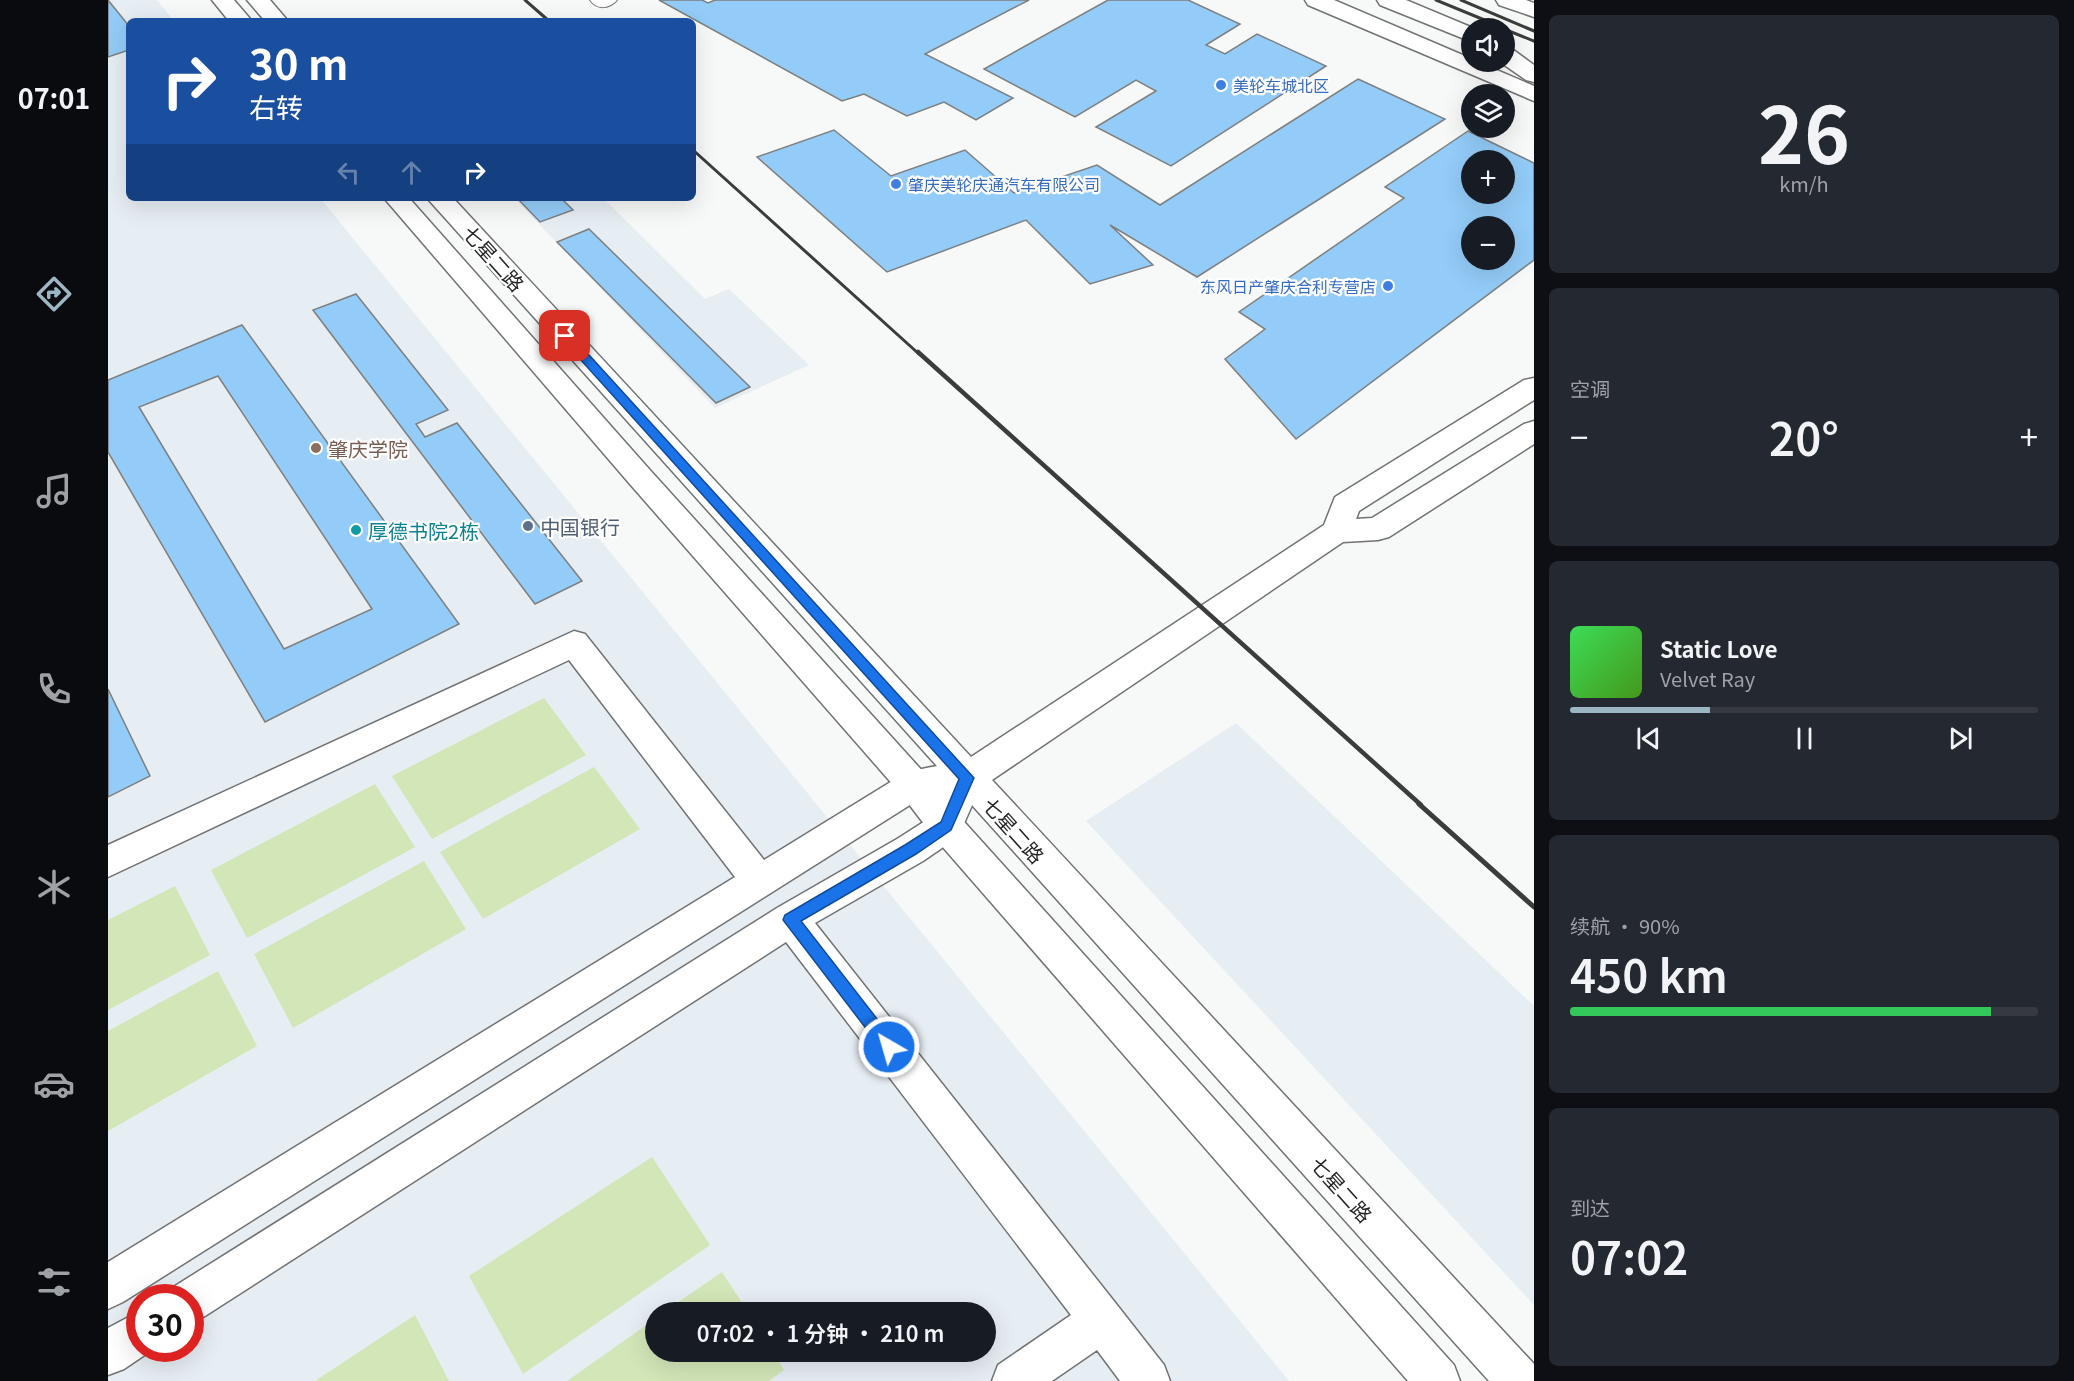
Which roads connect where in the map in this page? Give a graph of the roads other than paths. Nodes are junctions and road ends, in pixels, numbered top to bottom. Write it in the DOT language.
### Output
graph roads {
  1 [pos="223,0"];
  2 [pos="258,0"];
  3 [pos="596,0"];
  4 [pos="611,0"];
  5 [pos="1316,0"];
  6 [pos="1388,0"];
  7 [pos="1507,0"];
  8 [pos="1534,11"];
  9 [pos="238,18"];
  10 [pos="275,18"];
  11 [pos="1461,31"];
  12 [pos="1515,56"];
  13 [pos="1515,60"];
  14 [pos="1534,64"];
  15 [pos="1534,75"];
  16 [pos="1534,94"];
  17 [pos="399,201"];
  18 [pos="442,201"];
  19 [pos="1534,387"];
  20 [pos="1534,431"];
  21 [pos="1337,531"];
  22 [pos="967,778"];
  23 [pos="914,785"];
  24 [pos="946,826"];
  25 [pos="108,862"];
  26 [pos="759,880"];
  27 [pos="790,920"];
  28 [pos="108,1287"];
  29 [pos="204,1292"];
  30 [pos="1102,1320"];
  31 [pos="126,1342"];
  32 [pos="108,1353"];
  33 [pos="1014,1381"];
  34 [pos="1148,1381"];
  35 [pos="1438,1381"];
  36 [pos="1519,1381"];
  1 -- 9 [label="main road"];
  2 -- 10 [label="main road"];
  3 -- 4 [label="lane"];
  5 -- 16 [label="main road"];
  6 -- 11 [label="main road"];
  7 -- 8 [label="main road"];
  12 -- 14 [label="main road"];
  13 -- 15 [label="main road"];
  17 -- 23 [label="main road, 七星二路"];
  18 -- 22 [label="main road, 七星二路"];
  19 -- 21 [label="main road"];
  20 -- 21 [label="main road"];
  21 -- 22 [label="main road"];
  22 -- 23 [label="main road"];
  22 -- 24 [label="main road"];
  22 -- 36 [label="main road, 七星二路"];
  23 -- 24 [label="main road, 七星二路"];
  23 -- 26 [label="main road"];
  24 -- 27 [label="main road"];
  24 -- 35 [label="main road, 七星二路"];
  25 -- 26 [label="main road"];
  26 -- 28 [label="main road"];
  27 -- 29 [label="main road"];
  27 -- 30 [label="main road"];
  30 -- 33 [label="main road"];
  30 -- 34 [label="main road"];
  31 -- 32 [label="main road"];
}
